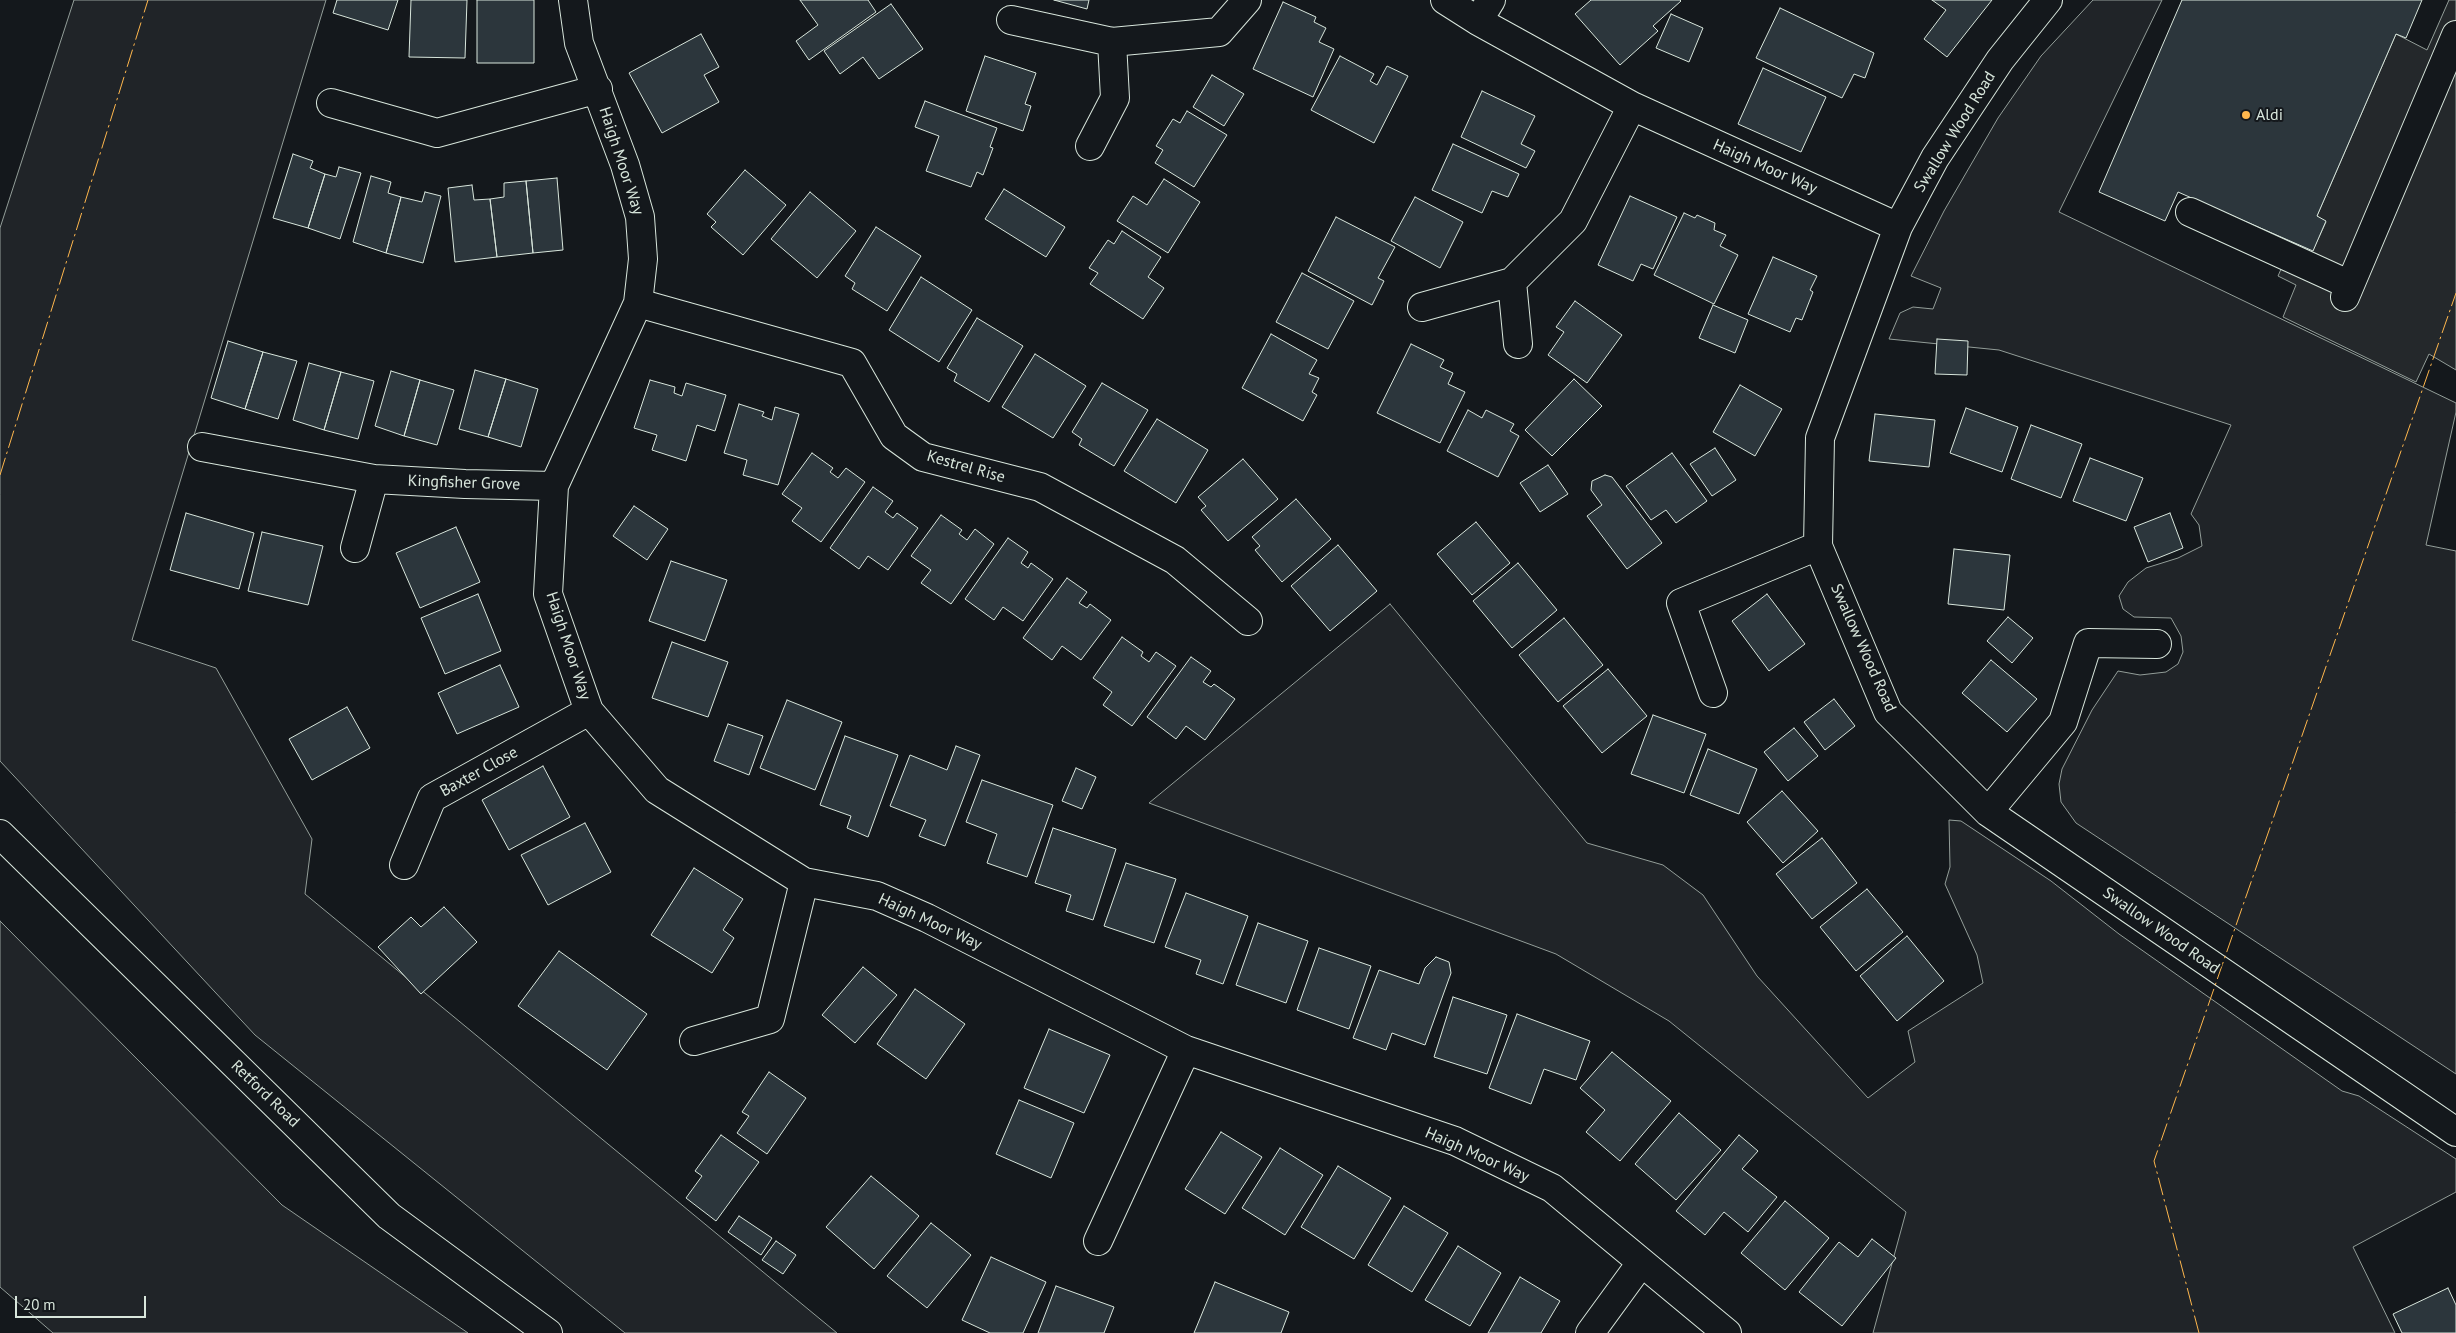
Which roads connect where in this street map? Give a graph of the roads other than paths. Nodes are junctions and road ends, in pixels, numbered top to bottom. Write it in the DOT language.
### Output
graph roads {
  1 [pos="573,0"];
  2 [pos="1247,0"];
  3 [pos="1445,0"];
  4 [pos="2048,0"];
  5 [pos="1485,11"];
  6 [pos="1011,20"];
  7 [pos="2456,35"];
  8 [pos="1112,42"];
  9 [pos="598,89"];
  10 [pos="331,103"];
  11 [pos="1632,106"];
  12 [pos="1090,146"];
  13 [pos="2190,212"];
  14 [pos="1898,227"];
  15 [pos="1512,282"];
  16 [pos="638,303"];
  17 [pos="1422,307"];
  18 [pos="1518,344"];
  19 [pos="202,447"];
  20 [pos="374,479"];
  21 [pos="554,486"];
  22 [pos="1818,546"];
  23 [pos="355,548"];
  24 [pos="1248,621"];
  25 [pos="2157,644"];
  26 [pos="1713,692"];
  27 [pos="589,711"];
  28 [pos="1988,812"];
  29 [pos="0,834"];
  30 [pos="404,866"];
  31 [pos="804,882"];
  32 [pos="694,1041"];
  33 [pos="1186,1050"];
  34 [pos="2456,1132"];
  35 [pos="1098,1241"];
  36 [pos="1641,1263"];
  37 [pos="548,1333"];
  38 [pos="1590,1333"];
  39 [pos="1727,1333"];
  1 -- 9 [label="street, Haigh Moor Way"];
  2 -- 8 [label="street"];
  3 -- 5 [label="street, Haigh Moor Way"];
  4 -- 14 [label="street, Swallow Wood Road"];
  5 -- 11 [label="street, Haigh Moor Way"];
  6 -- 8 [label="street"];
  7 -- 13 [label="street"];
  8 -- 12 [label="street"];
  9 -- 10 [label="street, Haigh Moor Way"];
  9 -- 16 [label="street, Haigh Moor Way"];
  11 -- 14 [label="street, Haigh Moor Way"];
  11 -- 15 [label="street"];
  14 -- 22 [label="street, Swallow Wood Road"];
  15 -- 17 [label="street"];
  15 -- 18 [label="street"];
  16 -- 21 [label="street, Haigh Moor Way"];
  16 -- 24 [label="street, Kestrel Rise"];
  19 -- 20 [label="street, Kingfisher Grove"];
  20 -- 21 [label="street, Kingfisher Grove"];
  20 -- 23 [label="street"];
  21 -- 27 [label="street, Haigh Moor Way"];
  22 -- 26 [label="street"];
  22 -- 28 [label="street, Swallow Wood Road"];
  25 -- 28 [label="street"];
  27 -- 30 [label="street, Baxter Close"];
  27 -- 31 [label="street, Haigh Moor Way"];
  28 -- 34 [label="street, Swallow Wood Road"];
  29 -- 37 [label="street, Retford Road"];
  31 -- 32 [label="street"];
  31 -- 33 [label="street, Haigh Moor Way"];
  33 -- 35 [label="street"];
  33 -- 36 [label="street, Haigh Moor Way"];
  36 -- 38 [label="street"];
  36 -- 39 [label="street, Haigh Moor Way"];
}
